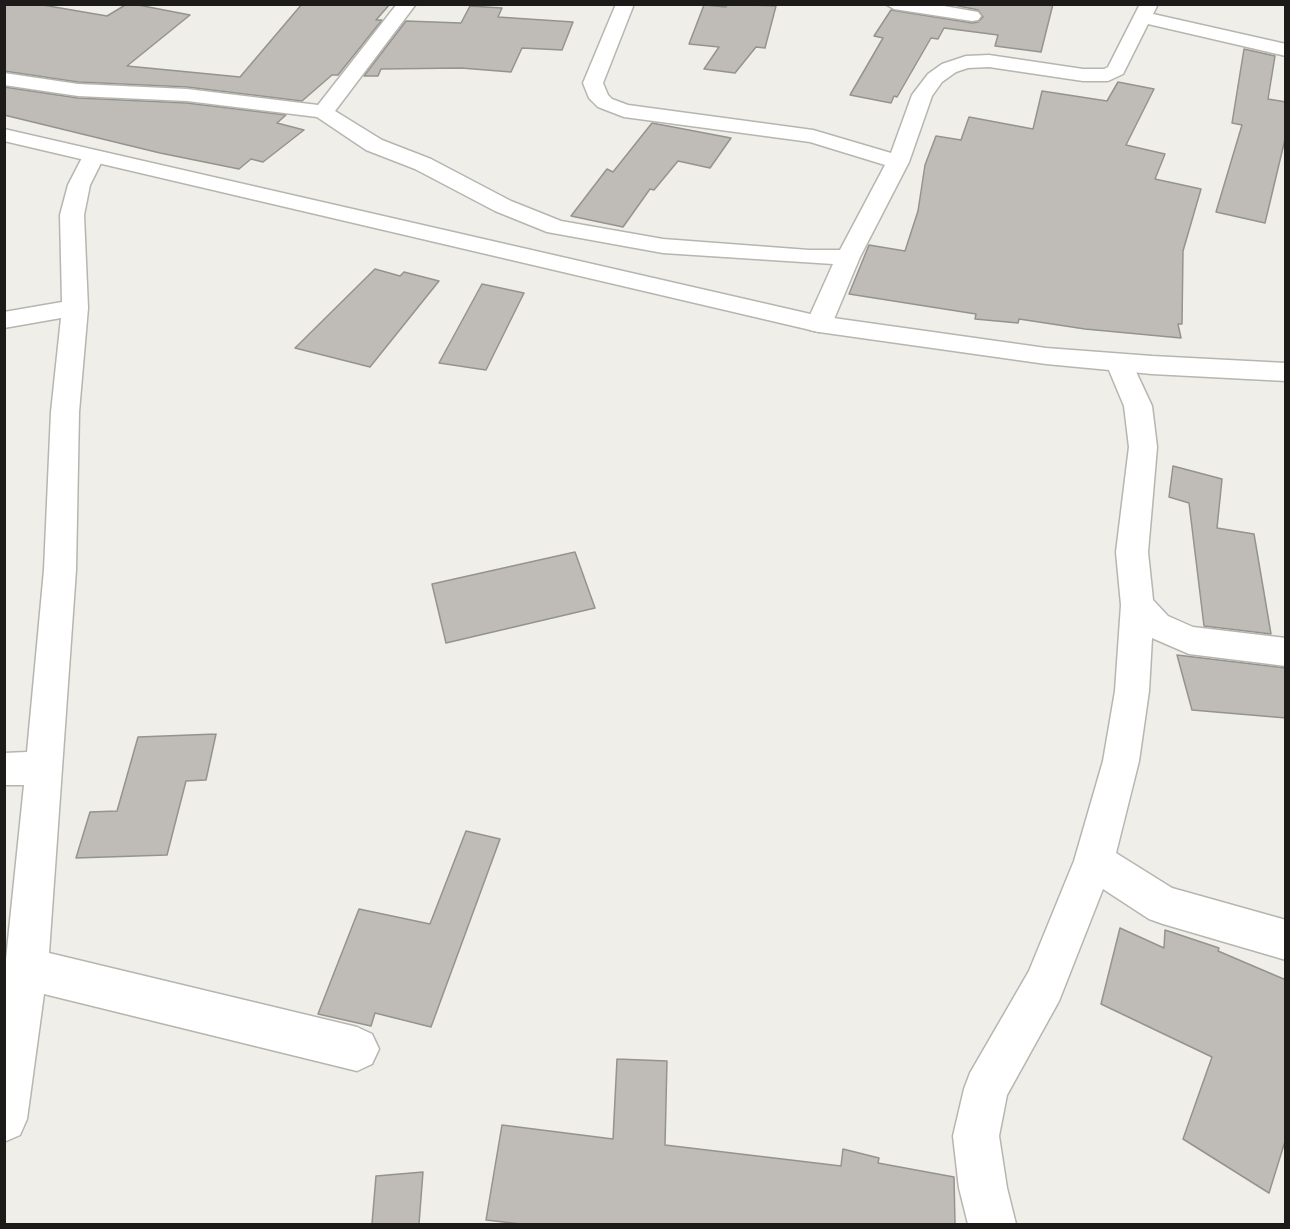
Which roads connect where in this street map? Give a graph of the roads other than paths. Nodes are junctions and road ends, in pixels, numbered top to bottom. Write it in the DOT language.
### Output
graph roads {
  1 [pos="407,4"];
  2 [pos="625,4"];
  3 [pos="894,4"];
  4 [pos="976,10"];
  5 [pos="1146,11"];
  6 [pos="1286,50"];
  7 [pos="949,68"];
  8 [pos="4,79"];
  9 [pos="322,112"];
  10 [pos="4,135"];
  11 [pos="93,157"];
  12 [pos="898,162"];
  13 [pos="848,257"];
  14 [pos="75,308"];
  15 [pos="4,320"];
  16 [pos="819,324"];
  17 [pos="1119,363"];
  18 [pos="1286,372"];
  19 [pos="1137,605"];
  20 [pos="1286,652"];
  21 [pos="44,768"];
  22 [pos="4,769"];
  23 [pos="1094,861"];
  24 [pos="1286,940"];
  25 [pos="27,969"];
  26 [pos="357,1049"];
  27 [pos="4,1119"];
  28 [pos="992,1224"];
  1 -- 9 [label="street"];
  2 -- 12 [label="street"];
  3 -- 4 [label="street"];
  4 -- 7 [label="street"];
  5 -- 6 [label="street"];
  5 -- 7 [label="street"];
  7 -- 12 [label="street"];
  8 -- 9 [label="street"];
  9 -- 13 [label="street"];
  10 -- 11 [label="street"];
  11 -- 14 [label="street"];
  11 -- 16 [label="street"];
  12 -- 13 [label="street"];
  13 -- 16 [label="street"];
  14 -- 15 [label="street"];
  14 -- 21 [label="street"];
  16 -- 17 [label="street"];
  17 -- 18 [label="street"];
  17 -- 19 [label="street"];
  19 -- 20 [label="street"];
  19 -- 23 [label="street"];
  21 -- 22 [label="street"];
  21 -- 25 [label="street"];
  23 -- 24 [label="street"];
  23 -- 28 [label="street"];
  25 -- 26 [label="street"];
  25 -- 27 [label="street"];
}
